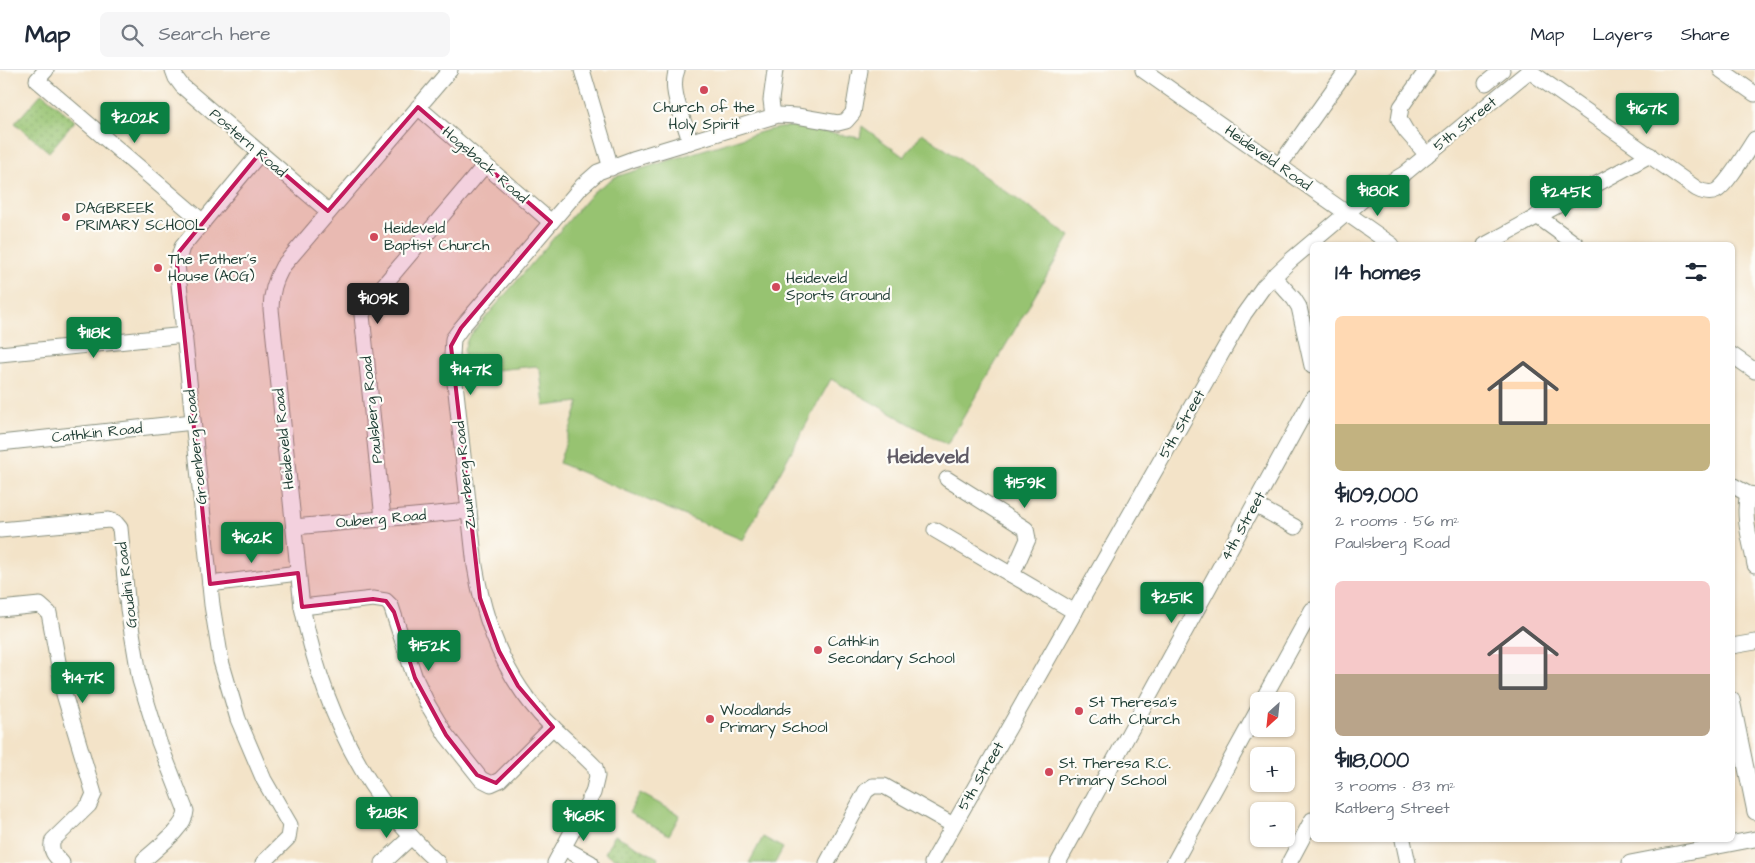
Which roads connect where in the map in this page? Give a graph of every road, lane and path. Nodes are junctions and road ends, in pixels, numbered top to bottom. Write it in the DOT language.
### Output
graph roads {
  1 [pos="173,70"];
  2 [pos="450,70"];
  3 [pos="582,70"];
  4 [pos="677,70"];
  5 [pos="776,70"];
  6 [pos="860,70"];
  7 [pos="1143,70"];
  8 [pos="1347,70"];
  9 [pos="1427,70"];
  10 [pos="1502,70"];
  11 [pos="1529,70"];
  12 [pos="1721,70"];
  13 [pos="36,73"];
  14 [pos="1486,83"];
  15 [pos="1755,94"];
  16 [pos="418,107"];
  17 [pos="772,116"];
  18 [pos="1755,139"];
  19 [pos="690,142"];
  20 [pos="260,153"];
  21 [pos="1427,155"];
  22 [pos="1650,155"];
  23 [pos="485,165"];
  24 [pos="1279,166"];
  25 [pos="611,168"];
  26 [pos="328,211"];
  27 [pos="1346,213"];
  28 [pos="1537,216"];
  29 [pos="203,222"];
  30 [pos="551,222"];
  31 [pos="1312,242"];
  32 [pos="1388,242"];
  33 [pos="1490,242"];
  34 [pos="1573,242"];
  35 [pos="1310,244"];
  36 [pos="1273,276"];
  37 [pos="184,335"];
  38 [pos="0,354"];
  39 [pos="1310,357"];
  40 [pos="1735,357"];
  41 [pos="1755,371"];
  42 [pos="1310,403"];
  43 [pos="193,422"];
  44 [pos="0,443"];
  45 [pos="946,479"];
  46 [pos="1735,486"];
  47 [pos="1751,494"];
  48 [pos="1255,505"];
  49 [pos="469,511"];
  50 [pos="383,519"];
  51 [pos="294,527"];
  52 [pos="1295,527"];
  53 [pos="0,530"];
  54 [pos="935,530"];
  55 [pos="1755,565"];
  56 [pos="298,574"];
  57 [pos="1012,575"];
  58 [pos="210,584"];
  59 [pos="302,607"];
  60 [pos="0,609"];
  61 [pos="1075,612"];
  62 [pos="1310,614"];
  63 [pos="1755,642"];
  64 [pos="1735,645"];
  65 [pos="1267,692"];
  66 [pos="1735,711"];
  67 [pos="1250,724"];
  68 [pos="553,727"];
  69 [pos="1743,740"];
  70 [pos="1755,812"];
  71 [pos="1310,824"];
  72 [pos="953,825"];
  73 [pos="411,837"];
  74 [pos="1755,838"];
  75 [pos="1404,842"];
  76 [pos="564,848"];
  77 [pos="144,862"];
  78 [pos="62,863"];
  79 [pos="262,863"];
  80 [pos="384,863"];
  81 [pos="438,863"];
  82 [pos="556,863"];
  83 [pos="591,863"];
  84 [pos="827,863"];
  85 [pos="932,863"];
  86 [pos="1058,863"];
  87 [pos="1174,863"];
  88 [pos="1289,863"];
  89 [pos="1408,863"];
  90 [pos="1630,863"];
  1 -- 20 [label="street, Postern Road"];
  2 -- 16 [label="street, Heideveld Road"];
  3 -- 25 [label="street"];
  4 -- 19 [label="street"];
  5 -- 17 [label="street"];
  6 -- 17 [label="street, Zuurberg Road"];
  7 -- 24 [label="street, Heideveld Road"];
  8 -- 24 [label="street"];
  9 -- 21 [label="street"];
  10 -- 14 [label="street"];
  11 -- 21 [label="street, 5th Street"];
  11 -- 22 [label="street"];
  12 -- 15 [label="street"];
  13 -- 29 [label="street"];
  16 -- 23 [label="street, Hogsback Road"];
  16 -- 26 [label="street, Heideveld Road"];
  17 -- 19 [label="street, Zuurberg Road"];
  18 -- 22 [label="street"];
  19 -- 25 [label="street, Zuurberg Road"];
  20 -- 26 [label="street, Postern Road"];
  20 -- 29 [label="street, Groenberg Road"];
  21 -- 27 [label="street, 5th Street"];
  22 -- 28 [label="street"];
  23 -- 30 [label="street, Hogsback Road"];
  23 -- 50 [label="street, Paulsberg Road"];
  24 -- 27 [label="street, Heideveld Road"];
  25 -- 30 [label="street, Zuurberg Road"];
  26 -- 51 [label="street, Heideveld Road"];
  27 -- 31 [label="street, 5th Street"];
  27 -- 32 [label="street, Heideveld Road"];
  28 -- 33 [label="street"];
  28 -- 34 [label="street"];
  29 -- 37 [label="street, Groenberg Road"];
  30 -- 49 [label="street, Zuurberg Road"];
  35 -- 36 [label="street, 5th Street"];
  36 -- 39 [label="street"];
  36 -- 61 [label="street, 5th Street"];
  37 -- 38 [label="street"];
  37 -- 43 [label="street, Groenberg Road"];
  40 -- 41 [label="street"];
  42 -- 48 [label="street, 4th Street"];
  43 -- 44 [label="street, Cathkin Road"];
  43 -- 58 [label="street, Groenberg Road"];
  45 -- 57 [label="street"];
  46 -- 47 [label="street"];
  47 -- 55 [label="street"];
  48 -- 52 [label="street"];
  48 -- 86 [label="street, 4th Street"];
  49 -- 50 [label="street, Ouberg Road"];
  49 -- 68 [label="street, Zuurberg Road"];
  50 -- 51 [label="street, Ouberg Road"];
  51 -- 56 [label="street, Heideveld Road"];
  53 -- 77 [label="street, Goudini Road"];
  54 -- 57 [label="street"];
  56 -- 58 [label="street"];
  56 -- 59 [label="street, Heideveld Road"];
  57 -- 61 [label="street"];
  58 -- 79 [label="street, Groenberg Road"];
  59 -- 68 [label="street"];
  59 -- 73 [label="street, Heideveld Road"];
  60 -- 78 [label="street"];
  61 -- 72 [label="street, 5th Street"];
  62 -- 65 [label="street"];
  63 -- 64 [label="street"];
  66 -- 69 [label="street"];
  67 -- 87 [label="street"];
  68 -- 76 [label="street, Zuurberg Road"];
  69 -- 70 [label="street"];
  71 -- 88 [label="street"];
  72 -- 84 [label="street"];
  72 -- 85 [label="street, 5th Street"];
  73 -- 80 [label="street"];
  73 -- 81 [label="street, Heideveld Road"];
  74 -- 90 [label="street"];
  75 -- 89 [label="street"];
  76 -- 82 [label="street, Zuurberg Road"];
  76 -- 83 [label="street"];
}
